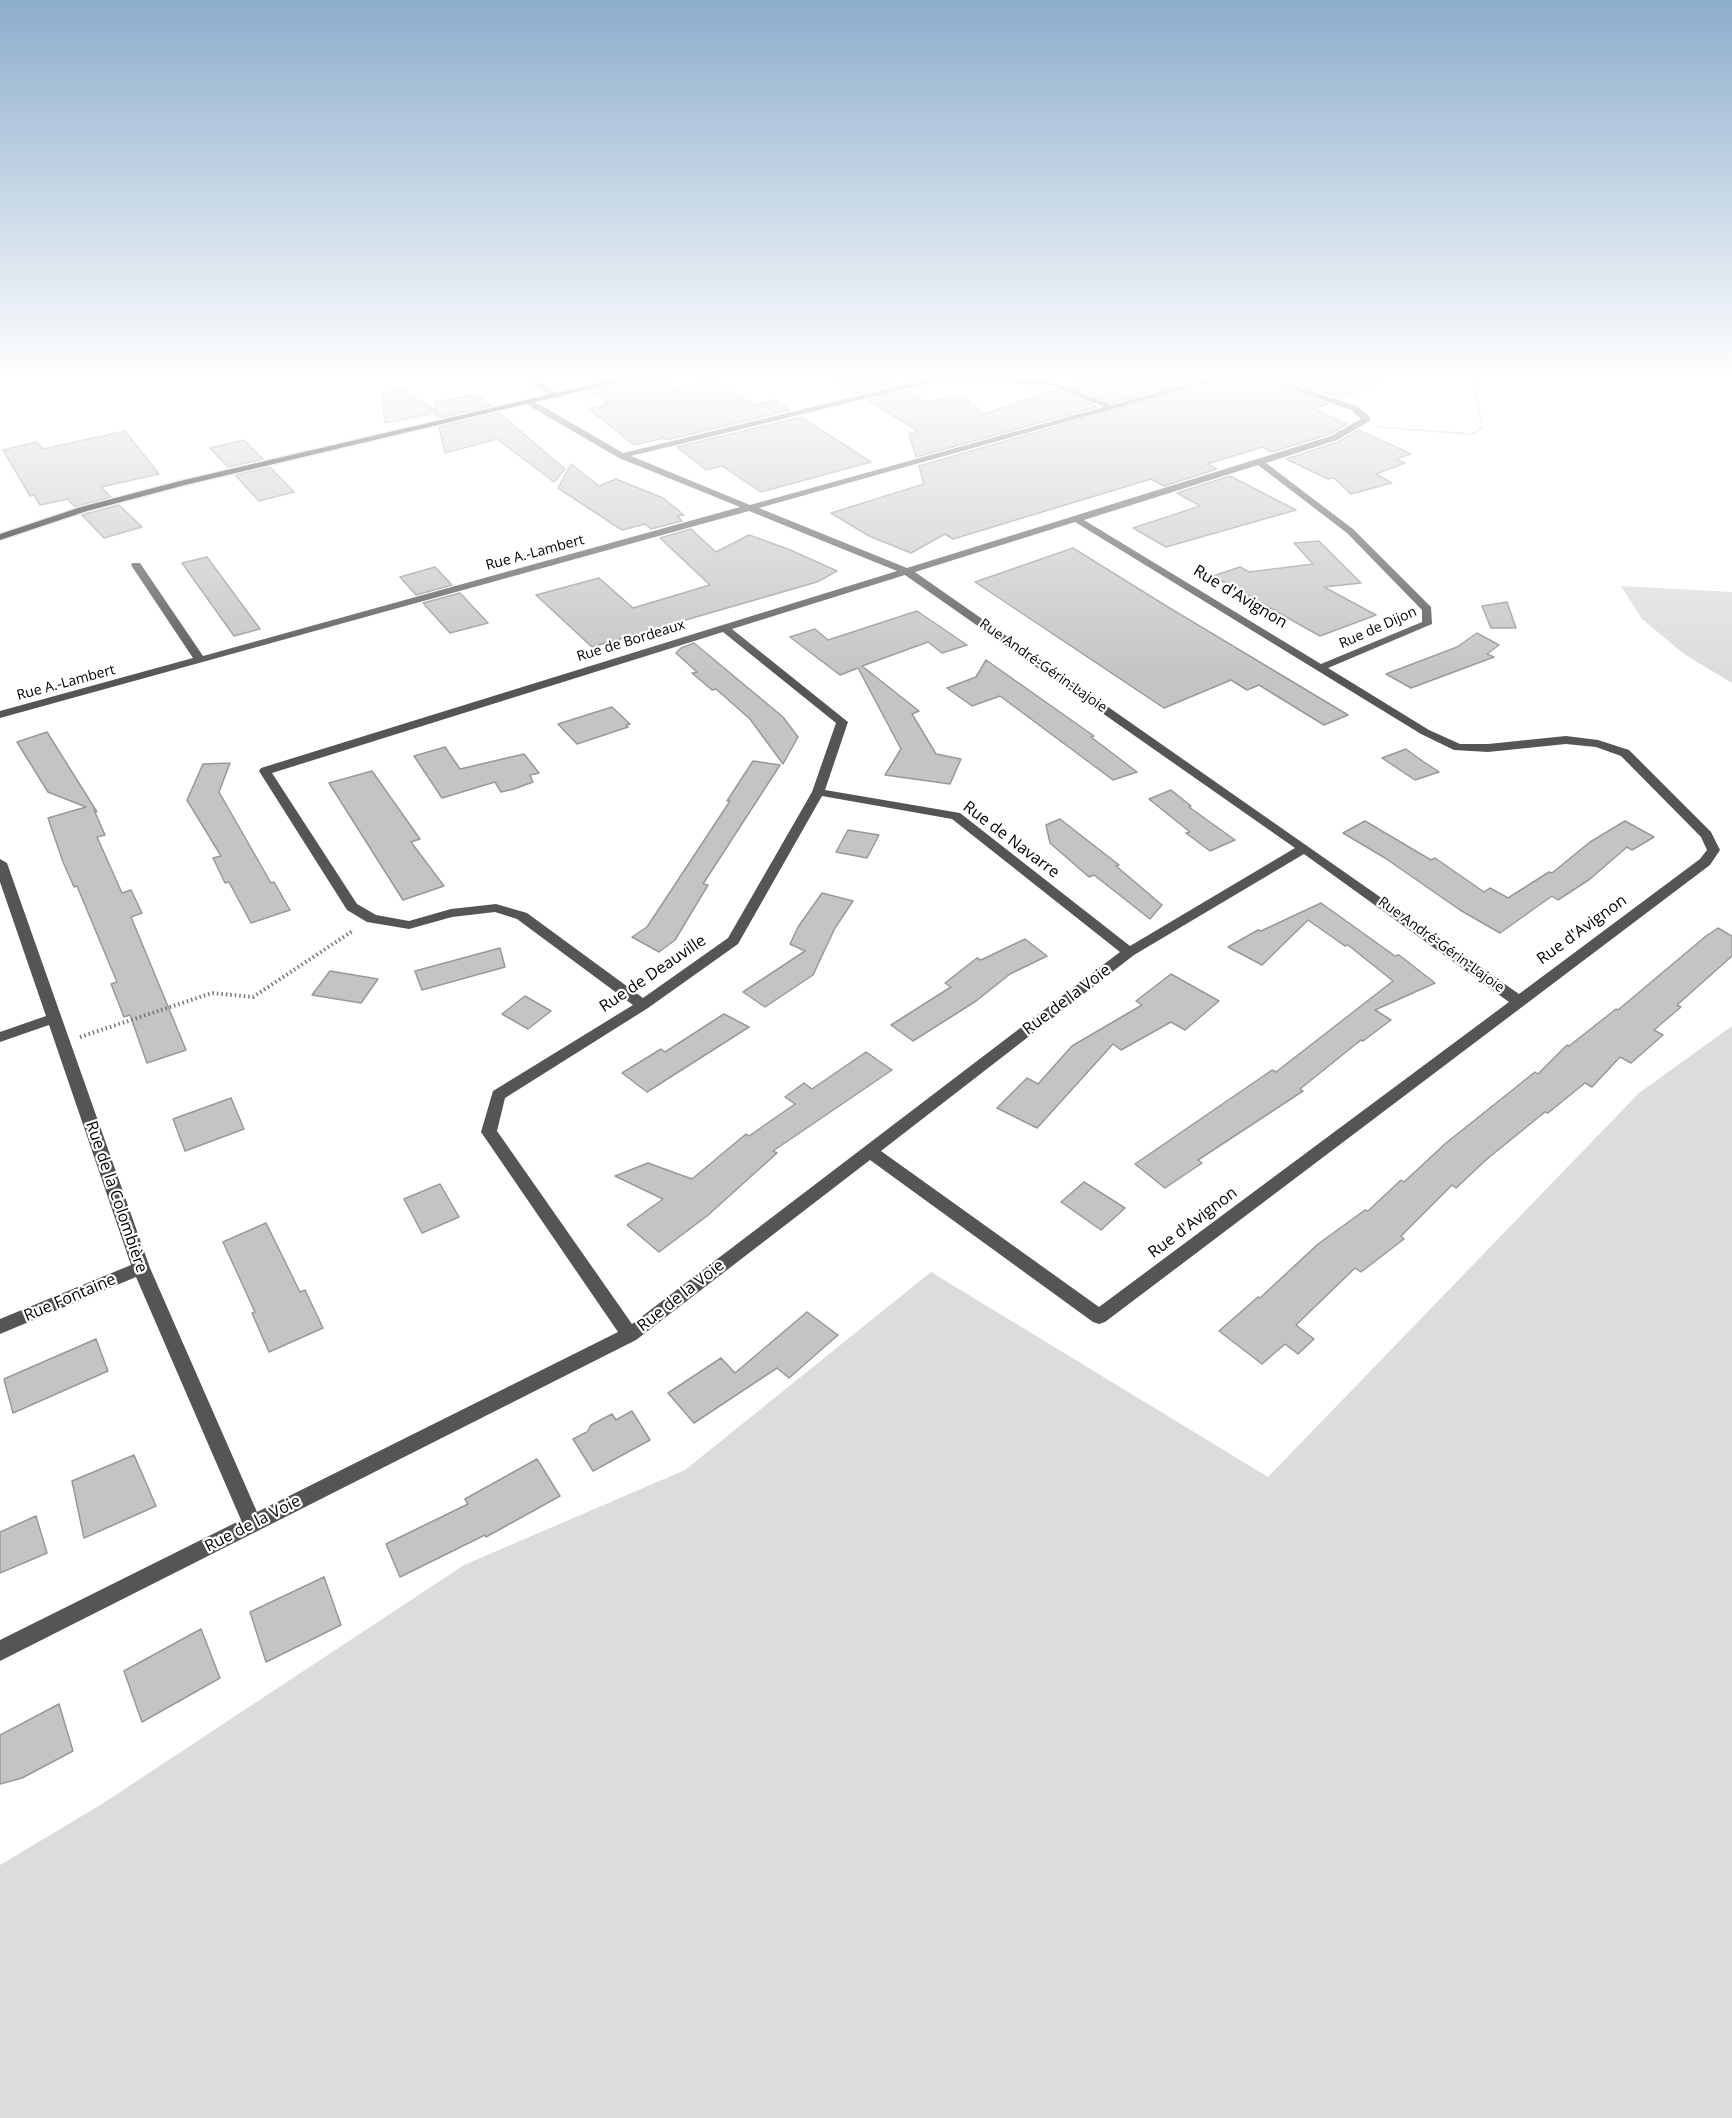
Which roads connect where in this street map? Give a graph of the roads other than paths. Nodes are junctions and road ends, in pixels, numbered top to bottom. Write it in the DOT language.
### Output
graph roads {
  1 [pos="205,478"];
  2 [pos="676,478"];
  3 [pos="859,478"];
  4 [pos="1208,478"];
  5 [pos="1280,478"];
  6 [pos="750,508"];
  7 [pos="1076,519"];
  8 [pos="0,537"];
  9 [pos="136,565"];
  10 [pos="906,571"];
  11 [pos="724,628"];
  12 [pos="200,660"];
  13 [pos="1322,667"];
  14 [pos="0,715"];
  15 [pos="818,792"];
  16 [pos="1304,848"];
  17 [pos="0,862"];
  18 [pos="1129,952"];
  19 [pos="1517,1000"];
  20 [pos="643,1005"];
  21 [pos="54,1018"];
  22 [pos="0,1037"];
  23 [pos="869,1151"];
  24 [pos="141,1268"];
  25 [pos="0,1327"];
  26 [pos="630,1335"];
  27 [pos="252,1524"];
  28 [pos="0,1651"];
  1 -- 8 [label="main road"];
  2 -- 6 [label="street, Rue André-Gérin-Lajoie"];
  3 -- 6 [label="street, Rue A.-Lambert"];
  4 -- 7 [label="street, Rue de Bordeaux"];
  5 -- 13 [label="street, Rue de Dijon"];
  6 -- 10 [label="street, Rue André-Gérin-Lajoie"];
  6 -- 12 [label="street, Rue A.-Lambert"];
  7 -- 10 [label="street, Rue de Bordeaux"];
  7 -- 13 [label="street, Rue d'Avignon"];
  9 -- 12 [label="street"];
  10 -- 11 [label="street, Rue de Bordeaux"];
  10 -- 16 [label="street, Rue André-Gérin-Lajoie"];
  11 -- 15 [label="street, Rue de Deauville"];
  11 -- 20 [label="street, Rue de Bordeaux"];
  12 -- 14 [label="street, Rue A.-Lambert"];
  13 -- 19 [label="street, Rue d'Avignon"];
  15 -- 18 [label="street, Rue de Navarre"];
  15 -- 20 [label="street, Rue de Deauville"];
  16 -- 18 [label="street, Rue de la Voie"];
  16 -- 19 [label="street, Rue André-Gérin-Lajoie"];
  17 -- 21 [label="street, Rue de la Colombière"];
  18 -- 23 [label="street, Rue de la Voie"];
  19 -- 23 [label="street, Rue d'Avignon"];
  20 -- 26 [label="street, Rue de Deauville"];
  21 -- 22 [label="street"];
  21 -- 24 [label="street, Rue de la Colombière"];
  23 -- 26 [label="street, Rue de la Voie"];
  24 -- 25 [label="street, Rue Fontaine"];
  24 -- 27 [label="street, Rue de la Colombière"];
  26 -- 27 [label="street, Rue de la Voie"];
  27 -- 28 [label="street, Rue de la Voie"];
}
